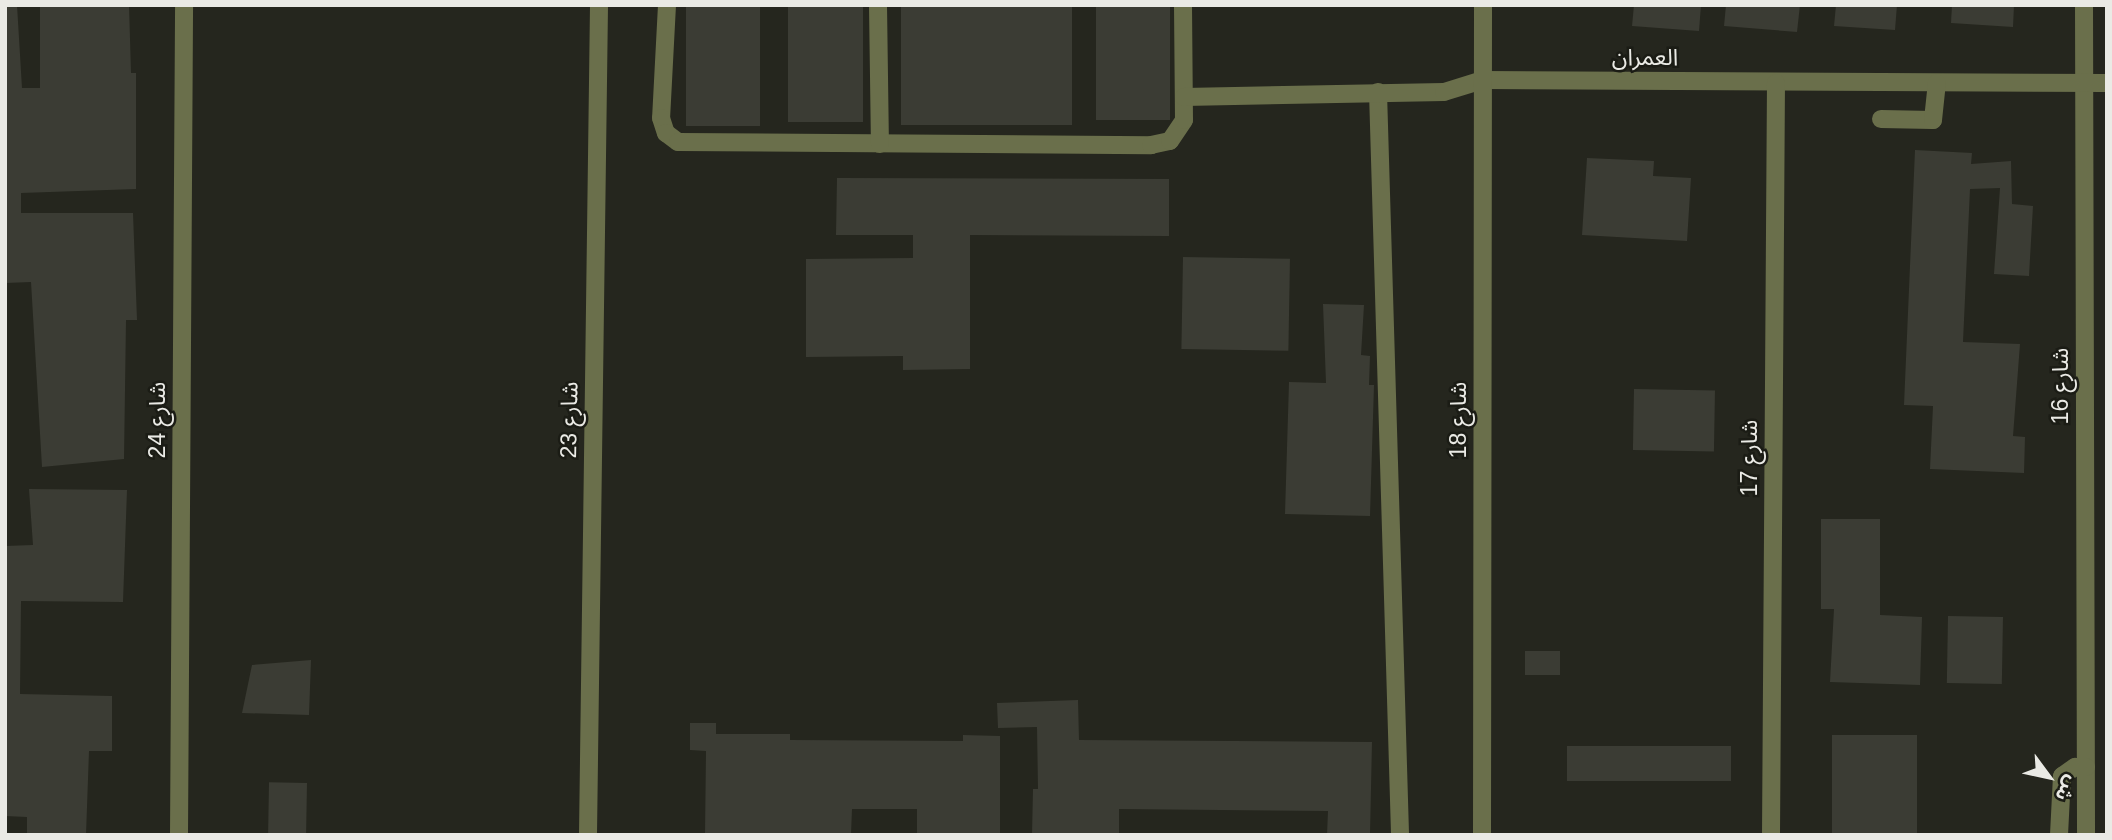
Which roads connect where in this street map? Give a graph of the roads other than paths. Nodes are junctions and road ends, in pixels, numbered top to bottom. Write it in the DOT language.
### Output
graph roads {
  1 [pos="184,5"];
  2 [pos="599,5"];
  3 [pos="667,5"];
  4 [pos="878,5"];
  5 [pos="1183,5"];
  6 [pos="1483,5"];
  7 [pos="2084,5"];
  8 [pos="1483,80"];
  9 [pos="2084,82"];
  10 [pos="1776,83"];
  11 [pos="1937,83"];
  12 [pos="2107,83"];
  13 [pos="1378,92"];
  14 [pos="1184,97"];
  15 [pos="1881,119"];
  16 [pos="880,145"];
  17 [pos="2086,767"];
  18 [pos="179,835"];
  19 [pos="588,835"];
  20 [pos="1400,835"];
  21 [pos="1482,835"];
  22 [pos="1771,835"];
  23 [pos="2059,835"];
  24 [pos="2086,835"];
  1 -- 18 [label="street, شارع 24"];
  2 -- 19 [label="street, شارع 23"];
  3 -- 16 [label="street"];
  4 -- 16 [label="street"];
  5 -- 14 [label="street"];
  6 -- 8 [label="street, شارع 18"];
  7 -- 9 [label="street, شارع 16"];
  8 -- 10 [label="street, العمران"];
  8 -- 13 [label="street, العمران"];
  8 -- 21 [label="street, شارع 18"];
  9 -- 11 [label="street, العمران"];
  9 -- 12 [label="street, العمران"];
  9 -- 17 [label="street, شارع 16"];
  10 -- 11 [label="street, العمران"];
  10 -- 22 [label="street, شارع 17"];
  11 -- 15 [label="street"];
  13 -- 14 [label="street, العمران"];
  13 -- 20 [label="street"];
  14 -- 16 [label="street"];
  17 -- 23 [label="street"];
  17 -- 24 [label="street, شارع 16"];
}
